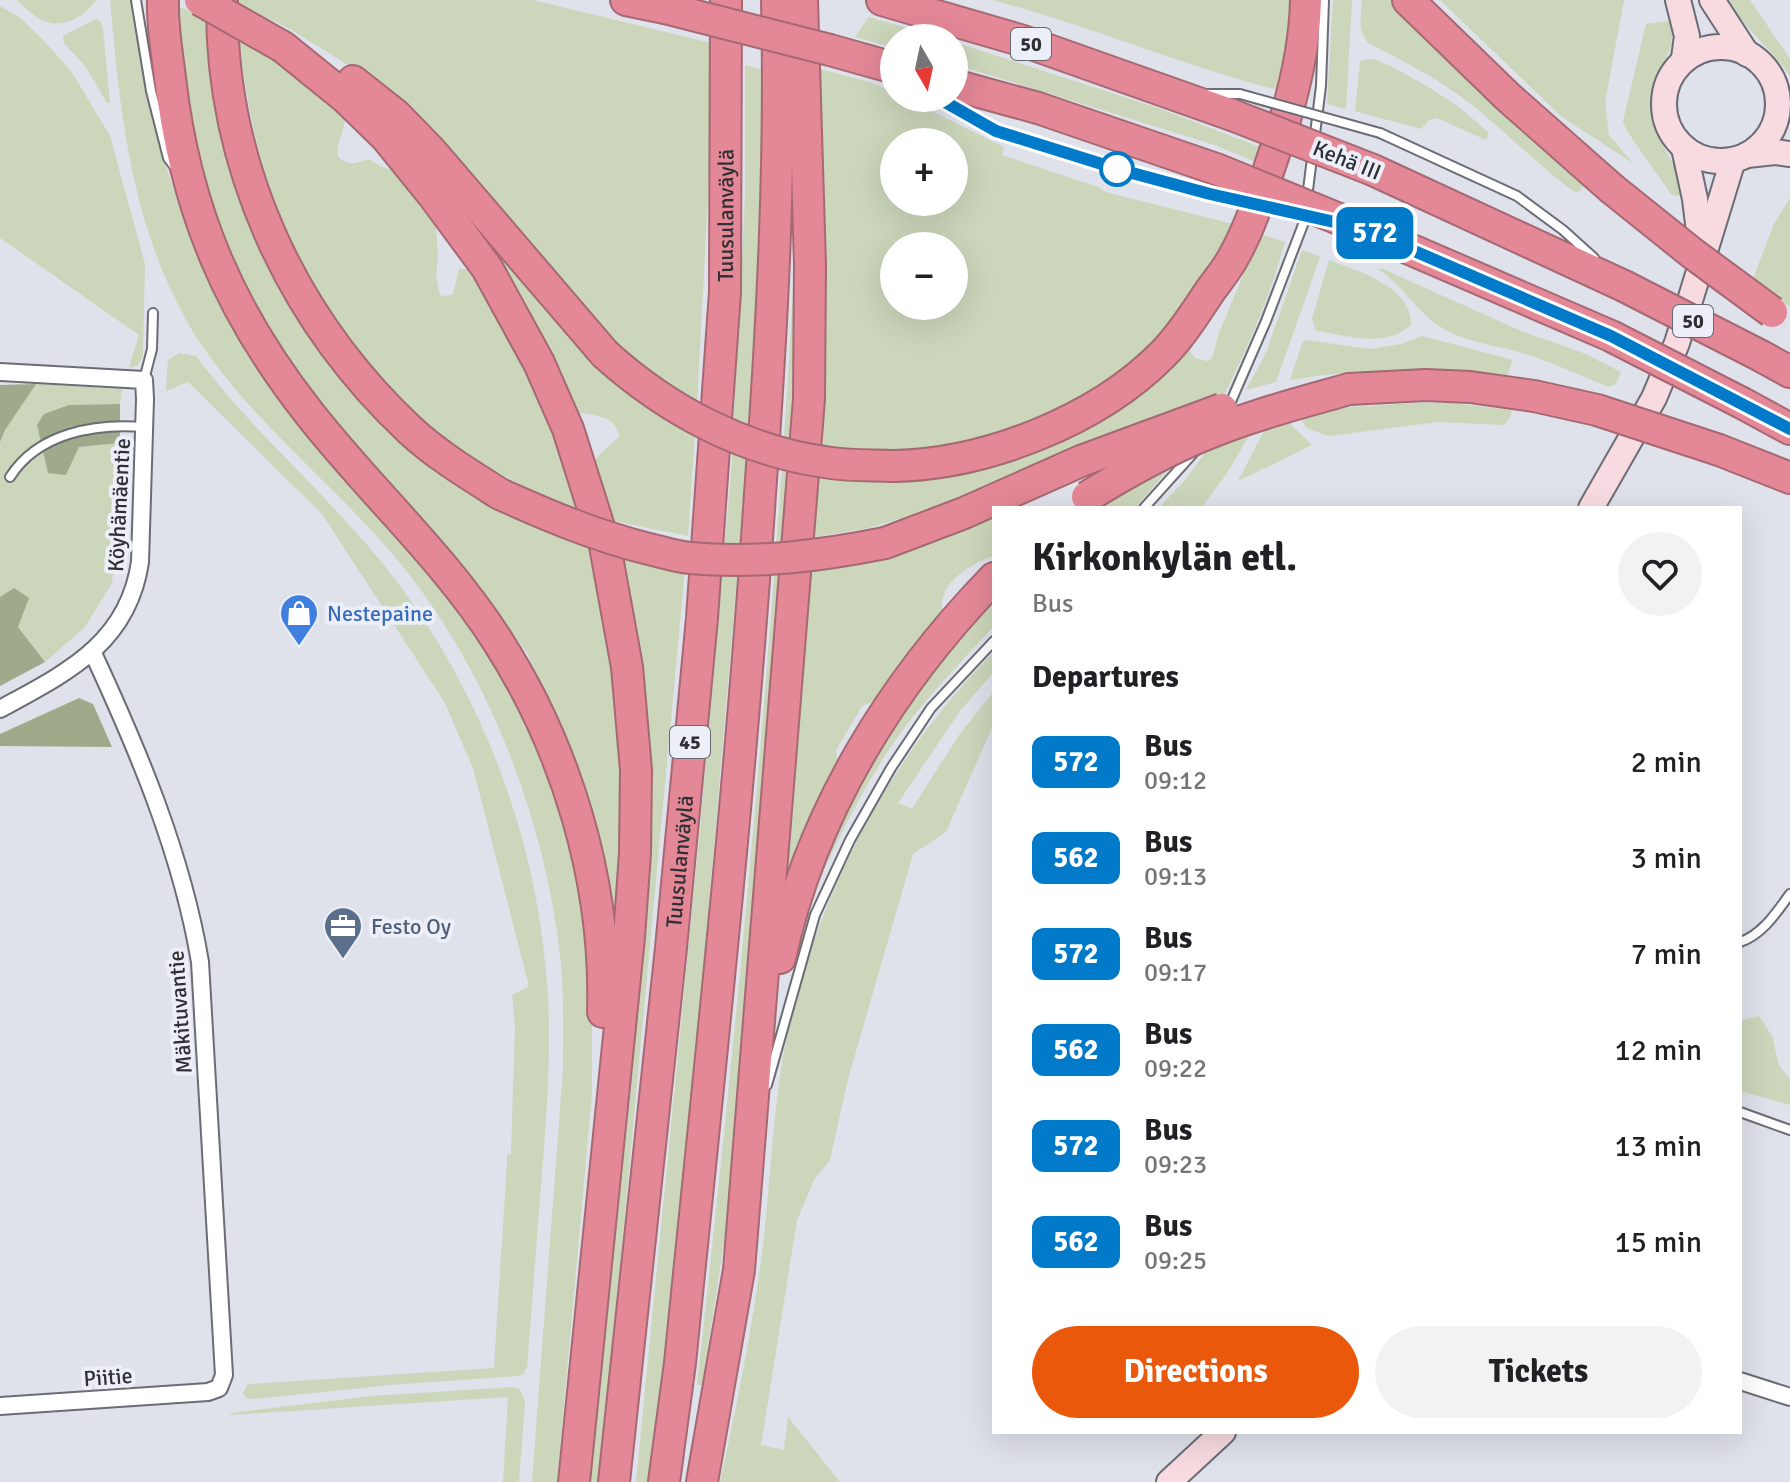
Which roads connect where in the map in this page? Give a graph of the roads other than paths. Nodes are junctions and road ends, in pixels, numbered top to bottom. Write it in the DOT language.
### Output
graph roads {
  1 [pos="136,0"];
  2 [pos="163,0"];
  3 [pos="200,0"];
  4 [pos="222,0"];
  5 [pos="626,0"];
  6 [pos="726,0"];
  7 [pos="777,0"];
  8 [pos="802,0"];
  9 [pos="882,0"];
  10 [pos="1306,0"];
  11 [pos="1324,0"];
  12 [pos="1408,0"];
  13 [pos="1678,0"];
  14 [pos="1712,0"];
  15 [pos="283,47"];
  16 [pos="1747,54"];
  17 [pos="1684,58"];
  18 [pos="880,64"];
  19 [pos="968,89"];
  20 [pos="1783,98"];
  21 [pos="1236,104"];
  22 [pos="963,112"];
  23 [pos="1684,148"];
  24 [pos="1790,154"];
  25 [pos="1740,158"];
  26 [pos="1213,182"];
  27 [pos="189,188"];
  28 [pos="1286,211"];
  29 [pos="1301,214"];
  30 [pos="1361,228"];
  31 [pos="1703,263"];
  32 [pos="1624,286"];
  33 [pos="153,313"];
  34 [pos="1781,318"];
  35 [pos="0,372"];
  36 [pos="1790,372"];
  37 [pos="144,380"];
  38 [pos="1349,389"];
  39 [pos="144,427"];
  40 [pos="1790,429"];
  41 [pos="10,477"];
  42 [pos="1790,478"];
  43 [pos="1079,502"];
  44 [pos="1146,506"];
  45 [pos="1592,506"];
  46 [pos="992,580"];
  47 [pos="992,643"];
  48 [pos="92,651"];
  49 [pos="0,709"];
  50 [pos="1790,894"];
  51 [pos="1742,941"];
  52 [pos="756,1069"];
  53 [pos="1742,1113"];
  54 [pos="1790,1130"];
  55 [pos="750,1144"];
  56 [pos="596,1271"];
  57 [pos="1742,1382"];
  58 [pos="219,1388"];
  59 [pos="1790,1397"];
  60 [pos="0,1406"];
  61 [pos="1221,1434"];
  62 [pos="574,1481"];
  63 [pos="614,1482"];
  64 [pos="664,1482"];
  65 [pos="702,1482"];
  66 [pos="1169,1482"];
  1 -- 27 [label="lane"];
  2 -- 27 [label="highway"];
  3 -- 15 [label="highway, bridge"];
  4 -- 38 [label="highway, bridge"];
  5 -- 18 [label="highway, bridge"];
  6 -- 63 [label="highway, Tuusulanväylä / 45"];
  7 -- 64 [label="highway, 45"];
  8 -- 52 [label="highway"];
  9 -- 21 [label="highway, Kehä III / 50"];
  10 -- 15 [label="highway, bridge"];
  11 -- 44 [label="lane"];
  12 -- 34 [label="highway, bridge"];
  13 -- 17 [label="main road"];
  14 -- 16 [label="main road"];
  15 -- 56 [label="highway"];
  16 -- 17 [label="main road"];
  16 -- 20 [label="main road"];
  17 -- 23 [label="main road"];
  19 -- 26 [label="highway, 50"];
  20 -- 25 [label="main road"];
  21 -- 32 [label="highway, Kehä III / 50, bridge"];
  21 -- 32 [label="lane, bridge"];
  22 -- 26 [label="lane"];
  23 -- 25 [label="main road"];
  23 -- 31 [label="main road"];
  24 -- 25 [label="main road"];
  25 -- 31 [label="main road"];
  26 -- 28 [label="lane, bridge"];
  26 -- 30 [label="highway, 50, bridge"];
  27 -- 56 [label="highway"];
  29 -- 30 [label="lane, bridge"];
  30 -- 40 [label="highway, 50, bridge"];
  31 -- 45 [label="main road"];
  32 -- 36 [label="highway, Kehä III / 50, bridge"];
  33 -- 37 [label="lane"];
  35 -- 37 [label="street"];
  37 -- 39 [label="street, Köyhämäentie"];
  38 -- 42 [label="highway, bridge"];
  38 -- 43 [label="highway, bridge"];
  39 -- 41 [label="lane"];
  39 -- 48 [label="street, Köyhämäentie"];
  46 -- 52 [label="highway"];
  47 -- 55 [label="lane"];
  48 -- 49 [label="street, Köyhämäentie"];
  48 -- 58 [label="street, Mäkituvantie"];
  50 -- 51 [label="lane"];
  52 -- 55 [label="highway"];
  53 -- 54 [label="lane"];
  55 -- 65 [label="highway"];
  56 -- 62 [label="highway"];
  57 -- 59 [label="street"];
  58 -- 60 [label="street, Piitie"];
  61 -- 66 [label="main road"];
}
